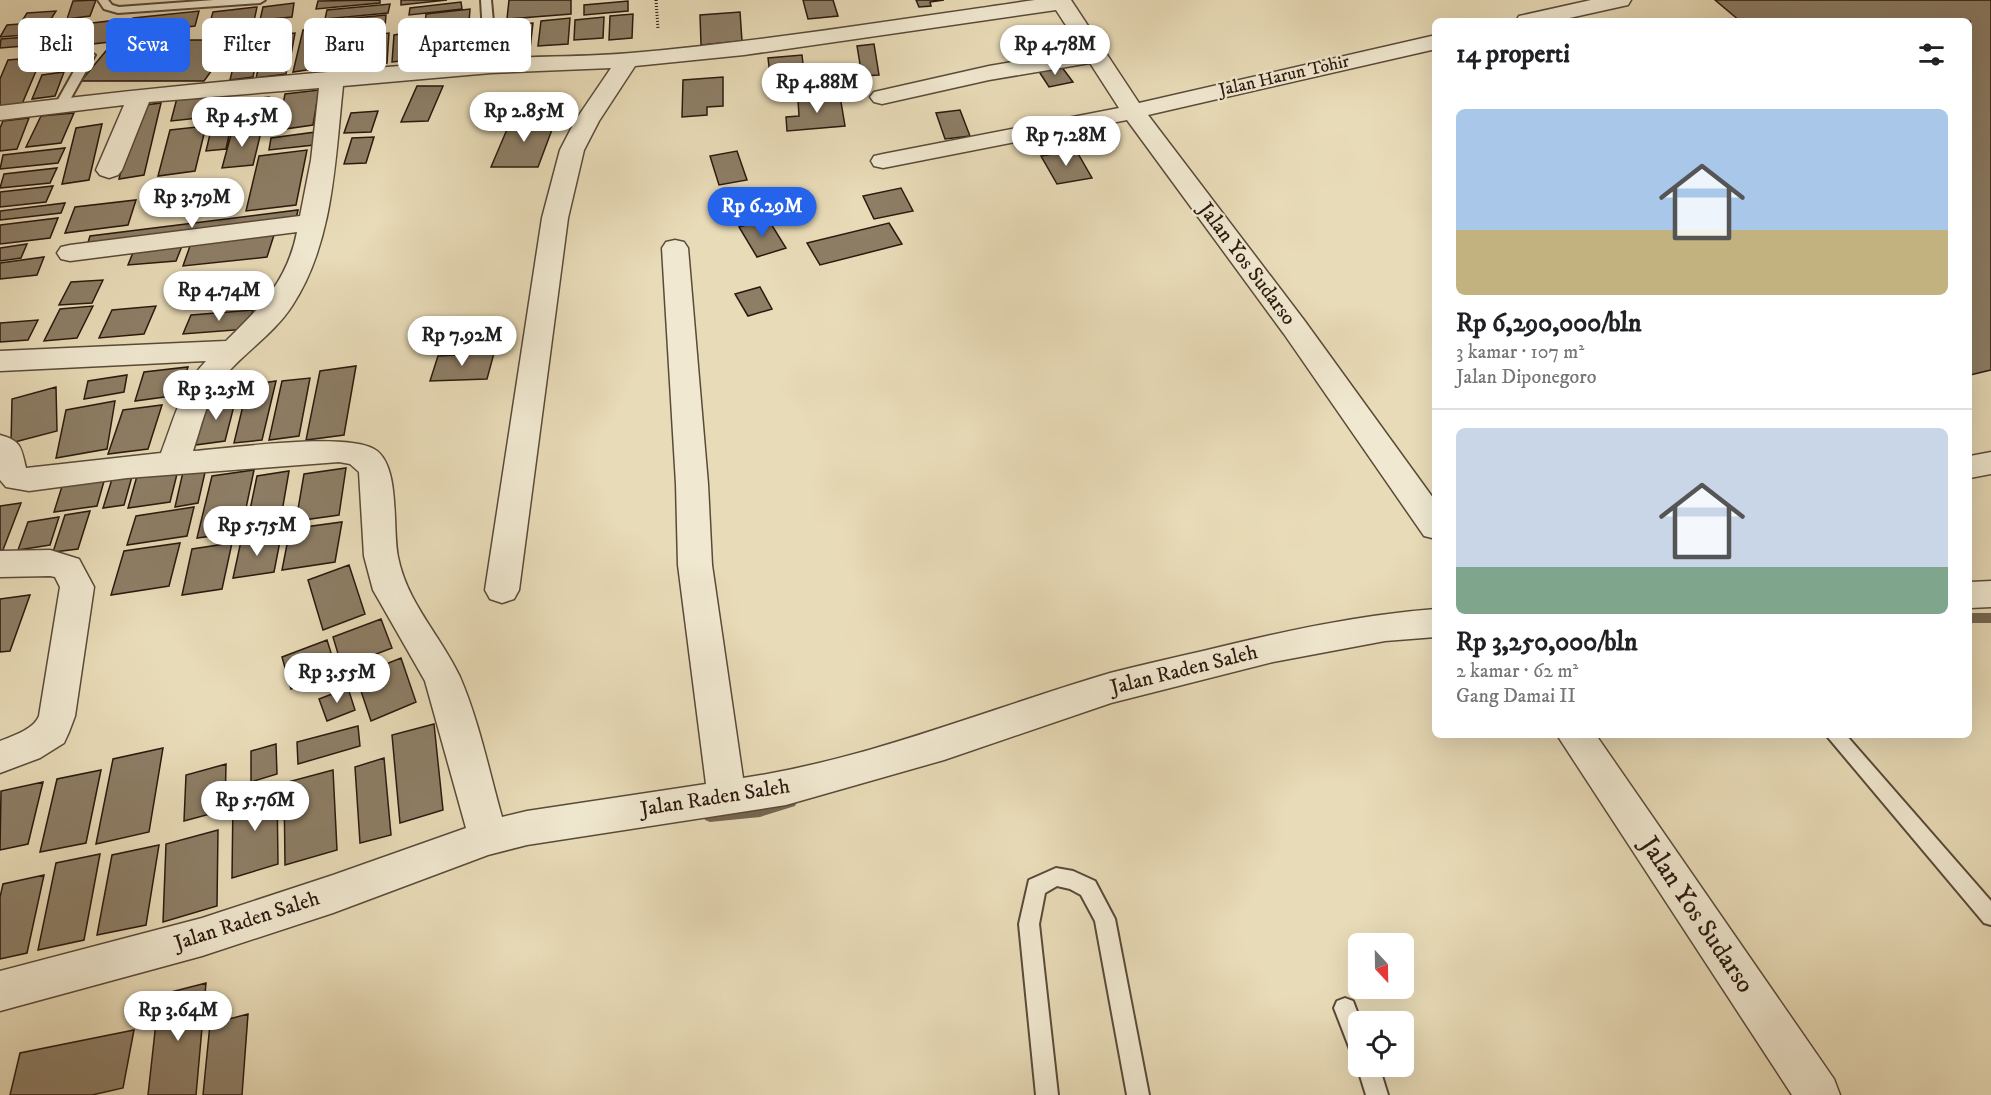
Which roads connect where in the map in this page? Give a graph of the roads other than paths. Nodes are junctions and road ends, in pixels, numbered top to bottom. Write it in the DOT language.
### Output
graph roads {
  1 [pos="103,0"];
  2 [pos="260,0"];
  3 [pos="486,0"];
  4 [pos="1620,0"];
  5 [pos="1060,1"];
  6 [pos="487,18"];
  7 [pos="1540,18"];
  8 [pos="1432,43"];
  9 [pos="1094,55"];
  10 [pos="628,60"];
  11 [pos="531,64"];
  12 [pos="79,72"];
  13 [pos="423,72"];
  14 [pos="332,80"];
  15 [pos="140,96"];
  16 [pos="882,97"];
  17 [pos="61,105"];
  18 [pos="1132,110"];
  19 [pos="0,113"];
  20 [pos="883,161"];
  21 [pos="109,170"];
  22 [pos="312,222"];
  23 [pos="675,248"];
  24 [pos="70,253"];
  25 [pos="233,350"];
  26 [pos="0,361"];
  27 [pos="0,446"];
  28 [pos="172,464"];
  29 [pos="1991,464"];
  30 [pos="1972,467"];
  31 [pos="1432,521"];
  32 [pos="0,564"];
  33 [pos="502,590"];
  34 [pos="1991,594"];
  35 [pos="1972,595"];
  36 [pos="1432,623"];
  37 [pos="1577,738"];
  38 [pos="1838,738"];
  39 [pos="0,757"];
  40 [pos="727,797"];
  41 [pos="488,838"];
  42 [pos="1991,916"];
  43 [pos="0,991"];
  44 [pos="1345,1008"];
  45 [pos="1348,1016"];
  46 [pos="1371,1077"];
  47 [pos="1047,1095"];
  48 [pos="1138,1095"];
  49 [pos="1377,1095"];
  50 [pos="1818,1095"];
  1 -- 2 [label="lane"];
  3 -- 6 [label="lane"];
  4 -- 7 [label="street"];
  5 -- 9 [label="street, Jalan Yos Sudarso"];
  5 -- 10 [label="street"];
  8 -- 18 [label="street, Jalan Harun Tohir"];
  9 -- 16 [label="street"];
  9 -- 18 [label="street, Jalan Yos Sudarso"];
  10 -- 11 [label="street"];
  10 -- 33 [label="street"];
  12 -- 17 [label="lane"];
  13 -- 14 [label="street"];
  14 -- 15 [label="street"];
  14 -- 22 [label="street"];
  15 -- 17 [label="street"];
  15 -- 21 [label="street"];
  17 -- 19 [label="street"];
  18 -- 20 [label="street, Jalan Harun Tohir"];
  18 -- 31 [label="street, Jalan Yos Sudarso"];
  22 -- 24 [label="street"];
  22 -- 25 [label="street"];
  23 -- 40 [label="street"];
  25 -- 26 [label="street"];
  25 -- 28 [label="street"];
  27 -- 28 [label="street"];
  28 -- 41 [label="street"];
  29 -- 30 [label="street"];
  32 -- 39 [label="street"];
  34 -- 35 [label="street"];
  36 -- 40 [label="street, Jalan Raden Saleh"];
  37 -- 50 [label="street, Jalan Yos Sudarso"];
  38 -- 42 [label="lane"];
  40 -- 41 [label="street, Jalan Raden Saleh"];
  41 -- 43 [label="street, Jalan Raden Saleh"];
  44 -- 45 [label="lane"];
  46 -- 49 [label="lane"];
  47 -- 48 [label="lane"];
}
